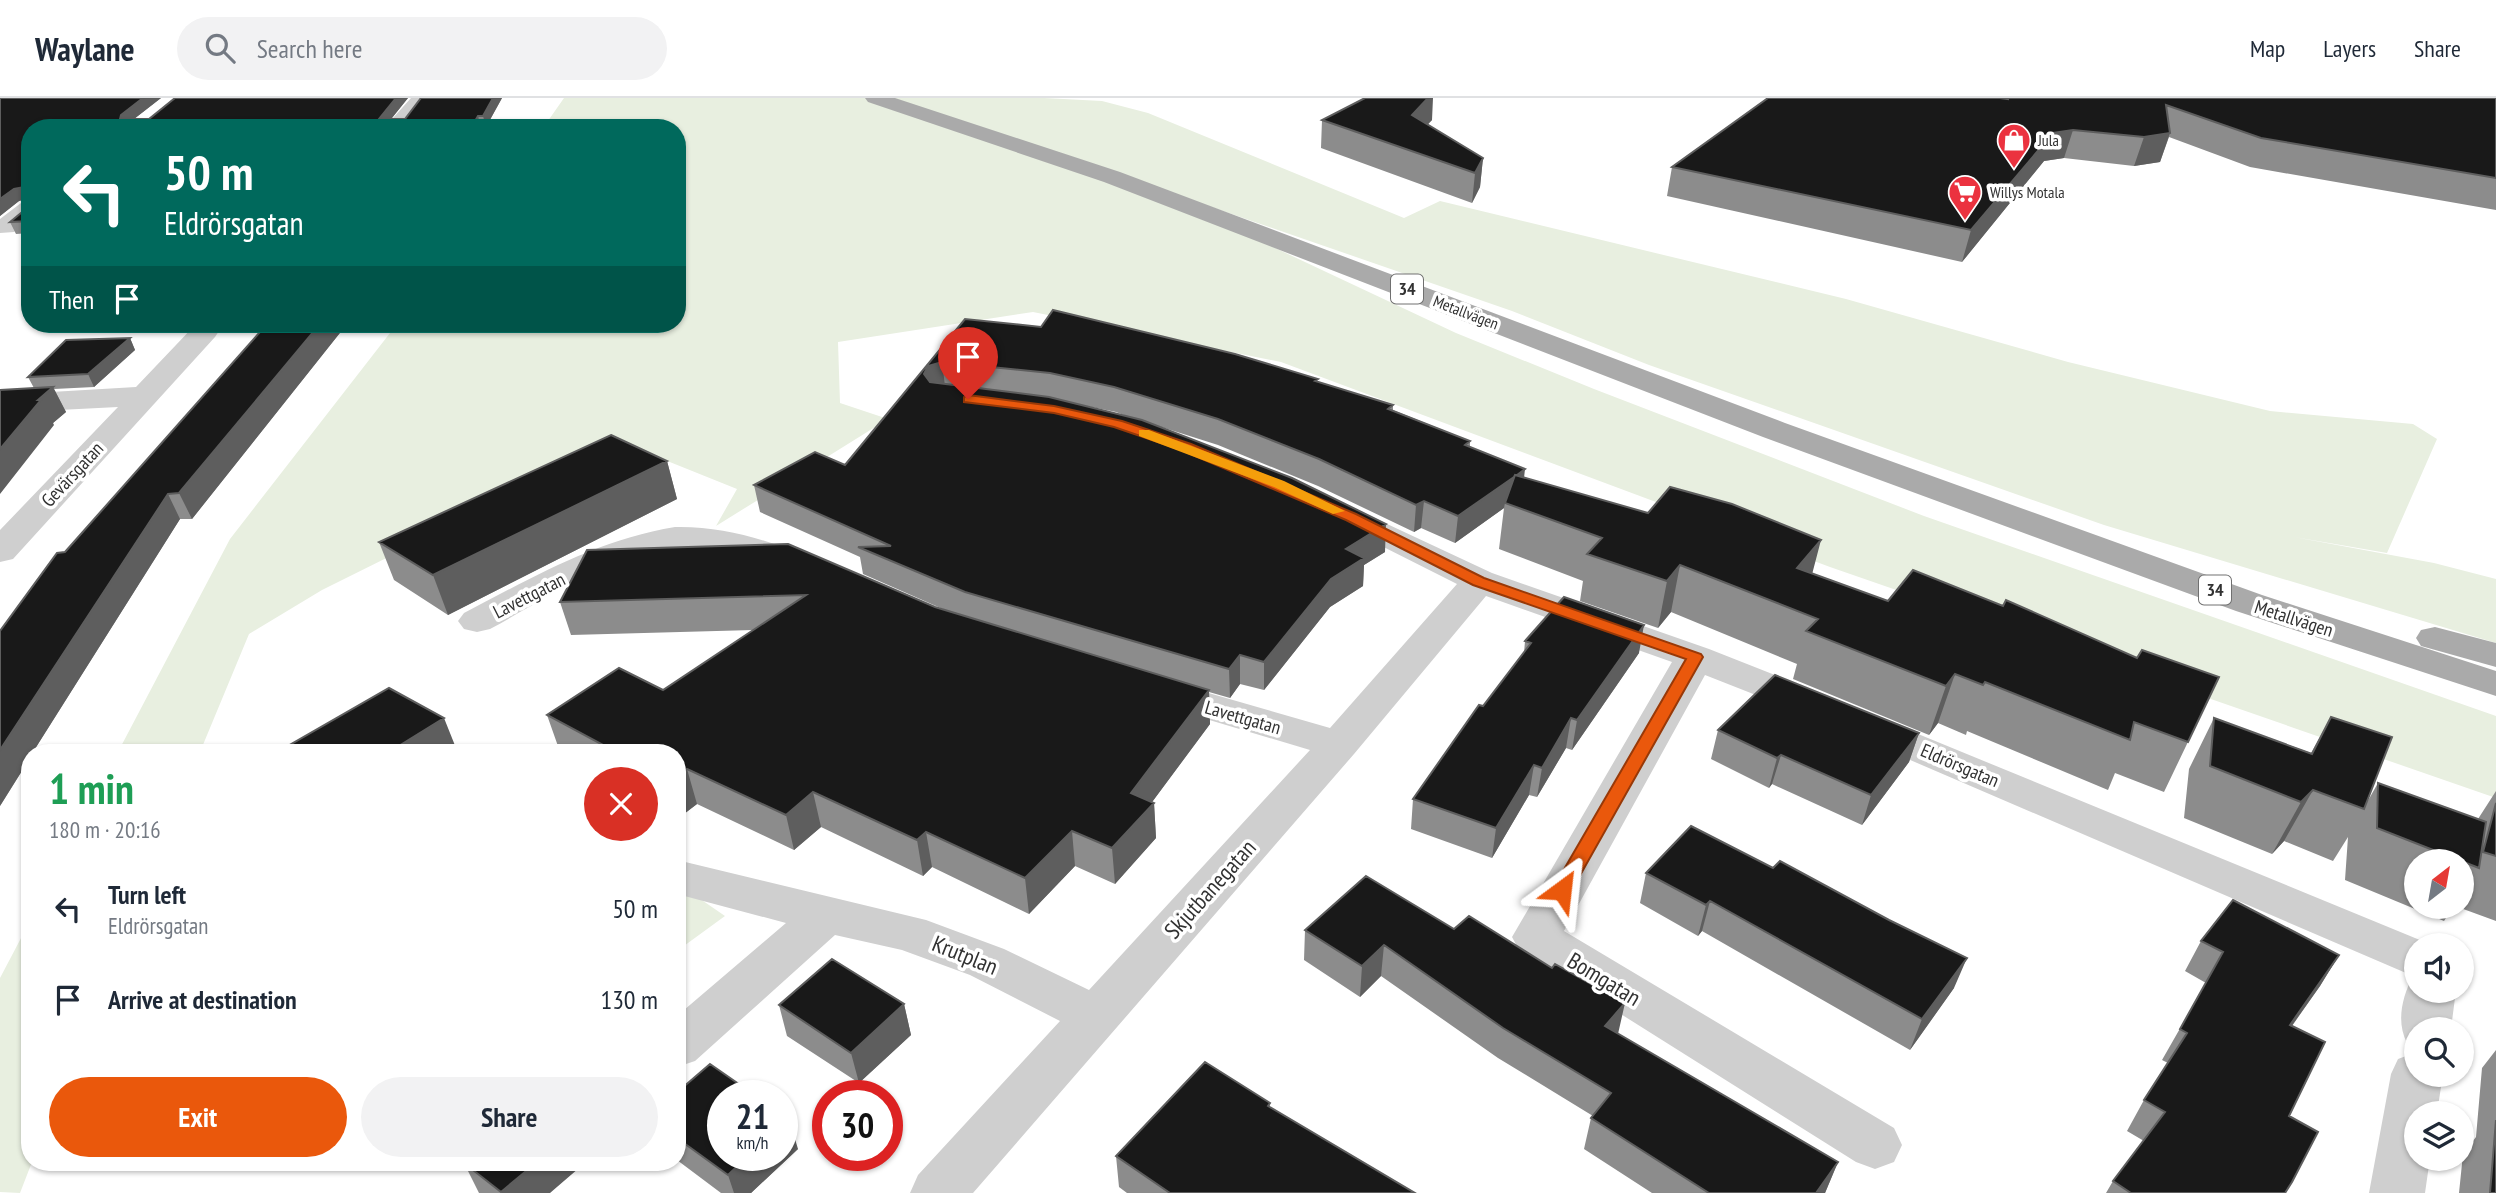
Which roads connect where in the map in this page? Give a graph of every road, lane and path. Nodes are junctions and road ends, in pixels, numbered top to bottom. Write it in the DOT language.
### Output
graph roads {
  1 [pos="422,98"];
  2 [pos="875,98"];
  3 [pos="402,119"];
  4 [pos="21,207"];
  5 [pos="21,211"];
  6 [pos="2,216"];
  7 [pos="203,333"];
  8 [pos="144,396"];
  9 [pos="0,404"];
  10 [pos="1937,489"];
  11 [pos="1303,495"];
  12 [pos="0,551"];
  13 [pos="825,577"];
  14 [pos="1479,582"];
  15 [pos="477,621"];
  16 [pos="2496,655"];
  17 [pos="1695,657"];
  18 [pos="1132,684"];
  19 [pos="2496,684"];
  20 [pos="1339,744"];
  21 [pos="686,879"];
  22 [pos="826,916"];
  23 [pos="2404,953"];
  24 [pos="1097,1016"];
  25 [pos="686,1038"];
  26 [pos="2415,1087"];
  27 [pos="1875,1145"];
  28 [pos="948,1190"];
  29 [pos="2397,1193"];
  1 -- 3 [label="street"];
  2 -- 10 [label="main road, Metallvägen / 34"];
  4 -- 6 [label="street"];
  5 -- 6 [label="street"];
  7 -- 8 [label="street, Gevärsgatan"];
  8 -- 9 [label="street"];
  8 -- 12 [label="street, Gevärsgatan"];
  10 -- 16 [label="main road, Metallvägen / 34"];
  10 -- 19 [label="main road, Metallvägen / 34"];
  11 -- 14 [label="street, Eldrörsgatan"];
  13 -- 15 [label="street, Lavettgatan"];
  14 -- 17 [label="street, Eldrörsgatan"];
  14 -- 20 [label="street, Skjutbanegatan"];
  17 -- 23 [label="street, Eldrörsgatan"];
  17 -- 27 [label="street, Bomgatan"];
  18 -- 20 [label="street, Lavettgatan"];
  20 -- 24 [label="street, Skjutbanegatan"];
  21 -- 22 [label="street, Krutplan"];
  22 -- 24 [label="street, Krutplan"];
  22 -- 25 [label="street"];
  24 -- 28 [label="street, Skjutbanegatan"];
  26 -- 29 [label="street"];
}
